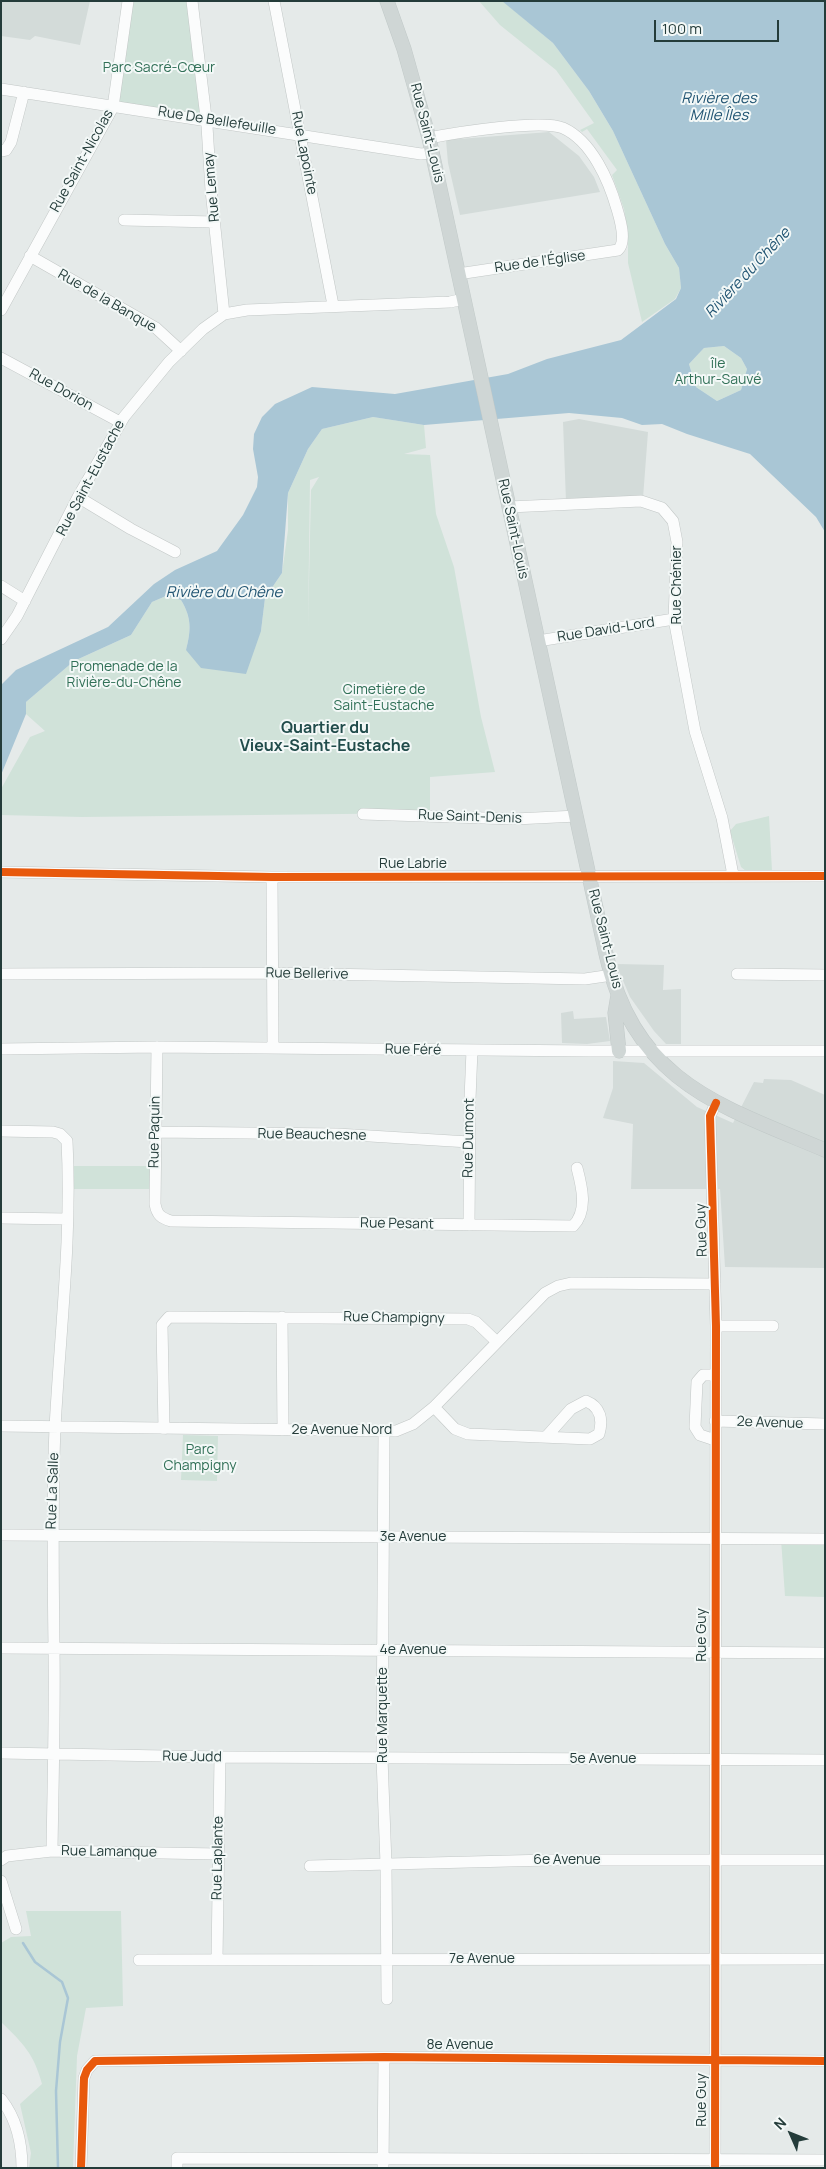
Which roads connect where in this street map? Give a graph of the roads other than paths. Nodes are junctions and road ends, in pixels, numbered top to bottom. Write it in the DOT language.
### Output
graph roads {
  1 [pos="128,1"];
  2 [pos="192,1"];
  3 [pos="274,1"];
  4 [pos="387,1"];
  5 [pos="1,89"];
  6 [pos="24,92"];
  7 [pos="113,107"];
  8 [pos="205,121"];
  9 [pos="301,134"];
  10 [pos="429,138"];
  11 [pos="1,151"];
  12 [pos="432,153"];
  13 [pos="124,220"];
  14 [pos="215,222"];
  15 [pos="30,256"];
  16 [pos="458,274"];
  17 [pos="464,300"];
  18 [pos="333,305"];
  19 [pos="1,310"];
  20 [pos="224,314"];
  21 [pos="181,351"];
  22 [pos="1,358"];
  23 [pos="120,422"];
  24 [pos="78,496"];
  25 [pos="509,507"];
  26 [pos="175,552"];
  27 [pos="1,586"];
  28 [pos="25,601"];
  29 [pos="674,619"];
  30 [pos="1,639"];
  31 [pos="538,641"];
  32 [pos="363,814"];
  33 [pos="577,816"];
  34 [pos="1,872"];
  35 [pos="733,875"];
  36 [pos="590,876"];
  37 [pos="825,876"];
  38 [pos="272,877"];
  39 [pos="271,973"];
  40 [pos="1,974"];
  41 [pos="737,974"];
  42 [pos="612,975"];
  43 [pos="825,976"];
  44 [pos="618,995"];
  45 [pos="157,1047"];
  46 [pos="273,1048"];
  47 [pos="1,1049"];
  48 [pos="472,1050"];
  49 [pos="652,1050"];
  50 [pos="619,1051"];
  51 [pos="825,1051"];
  52 [pos="716,1103"];
  53 [pos="1,1132"];
  54 [pos="155,1132"];
  55 [pos="469,1142"];
  56 [pos="825,1150"];
  57 [pos="577,1168"];
  58 [pos="160,1216"];
  59 [pos="1,1218"];
  60 [pos="67,1219"];
  61 [pos="469,1225"];
  62 [pos="715,1284"];
  63 [pos="282,1317"];
  64 [pos="716,1326"];
  65 [pos="773,1326"];
  66 [pos="497,1342"];
  67 [pos="715,1375"];
  68 [pos="434,1407"];
  69 [pos="715,1421"];
  70 [pos="825,1424"];
  71 [pos="1,1426"];
  72 [pos="55,1426"];
  73 [pos="164,1428"];
  74 [pos="283,1430"];
  75 [pos="384,1431"];
  76 [pos="546,1437"];
  77 [pos="715,1440"];
  78 [pos="1,1535"];
  79 [pos="52,1536"];
  80 [pos="384,1536"];
  81 [pos="715,1538"];
  82 [pos="825,1539"];
  83 [pos="1,1648"];
  84 [pos="54,1648"];
  85 [pos="383,1650"];
  86 [pos="715,1652"];
  87 [pos="825,1653"];
  88 [pos="1,1753"];
  89 [pos="54,1754"];
  90 [pos="220,1757"];
  91 [pos="382,1758"];
  92 [pos="715,1760"];
  93 [pos="825,1760"];
  94 [pos="52,1851"];
  95 [pos="218,1854"];
  96 [pos="1,1860"];
  97 [pos="714,1860"];
  98 [pos="825,1860"];
  99 [pos="386,1864"];
  100 [pos="310,1866"];
  101 [pos="1,1881"];
  102 [pos="16,1922"];
  103 [pos="387,1959"];
  104 [pos="715,1959"];
  105 [pos="825,1959"];
  106 [pos="139,1960"];
  107 [pos="217,1960"];
  108 [pos="387,1999"];
  109 [pos="384,2058"];
  110 [pos="714,2060"];
  111 [pos="825,2061"];
  112 [pos="1,2099"];
  113 [pos="825,2160"];
  114 [pos="177,2163"];
  115 [pos="383,2163"];
  116 [pos="715,2163"];
  117 [pos="22,2168"];
  118 [pos="81,2168"];
  1 -- 7 [label="street, Rue Saint-Nicolas"];
  2 -- 8 [label="street, Rue Lemay"];
  3 -- 9 [label="street, Rue Lapointe"];
  4 -- 10 [label="main road, Rue Saint-Louis"];
  5 -- 6 [label="street, Rue De Bellefeuille"];
  6 -- 7 [label="street, Rue De Bellefeuille"];
  6 -- 11 [label="street"];
  7 -- 8 [label="street, Rue De Bellefeuille"];
  7 -- 15 [label="street, Rue Saint-Nicolas"];
  8 -- 9 [label="street, Rue De Bellefeuille"];
  8 -- 14 [label="street, Rue Lemay"];
  9 -- 12 [label="street, Rue De Bellefeuille"];
  9 -- 18 [label="street, Rue Lapointe"];
  10 -- 12 [label="main road, Rue Saint-Louis"];
  10 -- 16 [label="street, Rue de l'Église"];
  12 -- 16 [label="main road, Rue Saint-Louis"];
  13 -- 14 [label="street"];
  14 -- 20 [label="street, Rue Lemay"];
  15 -- 19 [label="street, Rue Saint-Nicolas"];
  15 -- 21 [label="street, Rue de la Banque"];
  16 -- 17 [label="main road, Rue Saint-Louis"];
  17 -- 18 [label="street, Rue Saint-Eustache"];
  17 -- 25 [label="main road, Rue Saint-Louis"];
  18 -- 20 [label="street, Rue Saint-Eustache"];
  20 -- 21 [label="street, Rue Saint-Eustache"];
  21 -- 23 [label="street, Rue Saint-Eustache"];
  22 -- 23 [label="street, Rue Dorion"];
  23 -- 24 [label="street, Rue Saint-Eustache"];
  24 -- 26 [label="street"];
  24 -- 28 [label="street, Rue Saint-Eustache"];
  25 -- 29 [label="street, Rue Chénier"];
  25 -- 31 [label="main road, Rue Saint-Louis"];
  27 -- 28 [label="street"];
  28 -- 30 [label="street, Rue Saint-Eustache"];
  29 -- 31 [label="street, Rue David-Lord"];
  29 -- 35 [label="street, Rue Chénier"];
  31 -- 33 [label="main road, Rue Saint-Louis"];
  32 -- 33 [label="street, Rue Saint-Denis"];
  33 -- 36 [label="main road, Rue Saint-Louis"];
  34 -- 38 [label="street, Rue Labrie"];
  35 -- 36 [label="street, Rue Labrie"];
  35 -- 37 [label="street, Rue Labrie"];
  36 -- 38 [label="street, Rue Labrie"];
  36 -- 42 [label="main road, Rue Saint-Louis"];
  38 -- 39 [label="street"];
  39 -- 40 [label="street, Rue Bellerive"];
  39 -- 42 [label="street, Rue Bellerive"];
  39 -- 46 [label="street"];
  41 -- 43 [label="street"];
  42 -- 44 [label="main road, Rue Saint-Louis"];
  44 -- 49 [label="main road, Rue Saint-Louis"];
  44 -- 50 [label="main road"];
  45 -- 46 [label="street, Rue Féré"];
  45 -- 47 [label="street, Rue Féré"];
  45 -- 54 [label="street, Rue Paquin"];
  46 -- 48 [label="street, Rue Féré"];
  48 -- 50 [label="street, Rue Féré"];
  48 -- 55 [label="street, Rue Dumont"];
  49 -- 50 [label="street, Rue Féré"];
  49 -- 51 [label="street, Rue Féré"];
  49 -- 52 [label="main road, Rue Saint-Louis"];
  52 -- 56 [label="main road, Rue Saint-Louis"];
  52 -- 62 [label="street, Rue Guy"];
  53 -- 60 [label="street, Rue La Salle"];
  54 -- 55 [label="street, Rue Beauchesne"];
  54 -- 58 [label="street, Rue Paquin"];
  55 -- 61 [label="street, Rue Dumont"];
  57 -- 61 [label="street, Rue Pesant"];
  58 -- 61 [label="street, Rue Pesant"];
  59 -- 60 [label="street"];
  60 -- 72 [label="street, Rue La Salle"];
  62 -- 64 [label="street, Rue Guy"];
  62 -- 66 [label="street, 2e Avenue Nord"];
  63 -- 66 [label="street, Rue Champigny"];
  63 -- 73 [label="street, Rue Champigny"];
  63 -- 74 [label="street"];
  64 -- 65 [label="street"];
  64 -- 67 [label="street, Rue Guy"];
  66 -- 68 [label="street, 2e Avenue Nord"];
  67 -- 69 [label="street, Rue Guy"];
  67 -- 77 [label="street"];
  68 -- 75 [label="street, 2e Avenue Nord"];
  68 -- 76 [label="street"];
  69 -- 70 [label="street, 2e Avenue"];
  69 -- 77 [label="street, Rue Guy"];
  71 -- 72 [label="street, 2e Avenue Nord"];
  72 -- 73 [label="street, 2e Avenue Nord"];
  72 -- 79 [label="street, Rue La Salle"];
  73 -- 74 [label="street, 2e Avenue Nord"];
  74 -- 75 [label="street, 2e Avenue Nord"];
  75 -- 80 [label="street, Rue Marquette"];
  76 -- 76 [label="street"];
  77 -- 81 [label="street, Rue Guy"];
  78 -- 79 [label="street, 3e Avenue"];
  79 -- 80 [label="street, 3e Avenue"];
  79 -- 84 [label="street, Rue La Salle"];
  80 -- 81 [label="street, 3e Avenue"];
  80 -- 85 [label="street, Rue Marquette"];
  81 -- 82 [label="street, 3e Avenue"];
  81 -- 86 [label="street, Rue Guy"];
  83 -- 84 [label="street, 4e Avenue"];
  84 -- 85 [label="street, 4e Avenue"];
  84 -- 89 [label="street, Rue La Salle"];
  85 -- 86 [label="street, 4e Avenue"];
  85 -- 91 [label="street, Rue Marquette"];
  86 -- 87 [label="street, 4e Avenue"];
  86 -- 92 [label="street, Rue Guy"];
  88 -- 89 [label="street, Rue Judd"];
  89 -- 90 [label="street, Rue Judd"];
  89 -- 94 [label="street, Rue La Salle"];
  90 -- 91 [label="street, Rue Judd"];
  90 -- 95 [label="street, Rue Laplante"];
  91 -- 92 [label="street, 5e Avenue"];
  91 -- 99 [label="street, Rue Marquette"];
  92 -- 93 [label="street, 5e Avenue"];
  92 -- 97 [label="street, Rue Guy"];
  94 -- 95 [label="street, Rue Lamanque"];
  94 -- 96 [label="street, Rue Lamanque"];
  95 -- 107 [label="street, Rue Laplante"];
  97 -- 98 [label="street, 6e Avenue"];
  97 -- 99 [label="street, 6e Avenue"];
  97 -- 104 [label="street, Rue Guy"];
  99 -- 100 [label="street, 6e Avenue"];
  99 -- 103 [label="street, Rue Marquette"];
  101 -- 102 [label="street"];
  103 -- 104 [label="street, 7e Avenue"];
  103 -- 107 [label="street, 7e Avenue"];
  103 -- 108 [label="street, Rue Marquette"];
  104 -- 105 [label="street, 7e Avenue"];
  104 -- 110 [label="street, Rue Guy"];
  106 -- 107 [label="street, 7e Avenue"];
  109 -- 110 [label="street, 8e Avenue"];
  109 -- 115 [label="street"];
  109 -- 118 [label="street, 8e Avenue"];
  110 -- 111 [label="street, 8e Avenue"];
  110 -- 116 [label="street, Rue Guy"];
  112 -- 117 [label="street"];
  113 -- 116 [label="street"];
  114 -- 115 [label="street"];
  115 -- 116 [label="street"];
}
